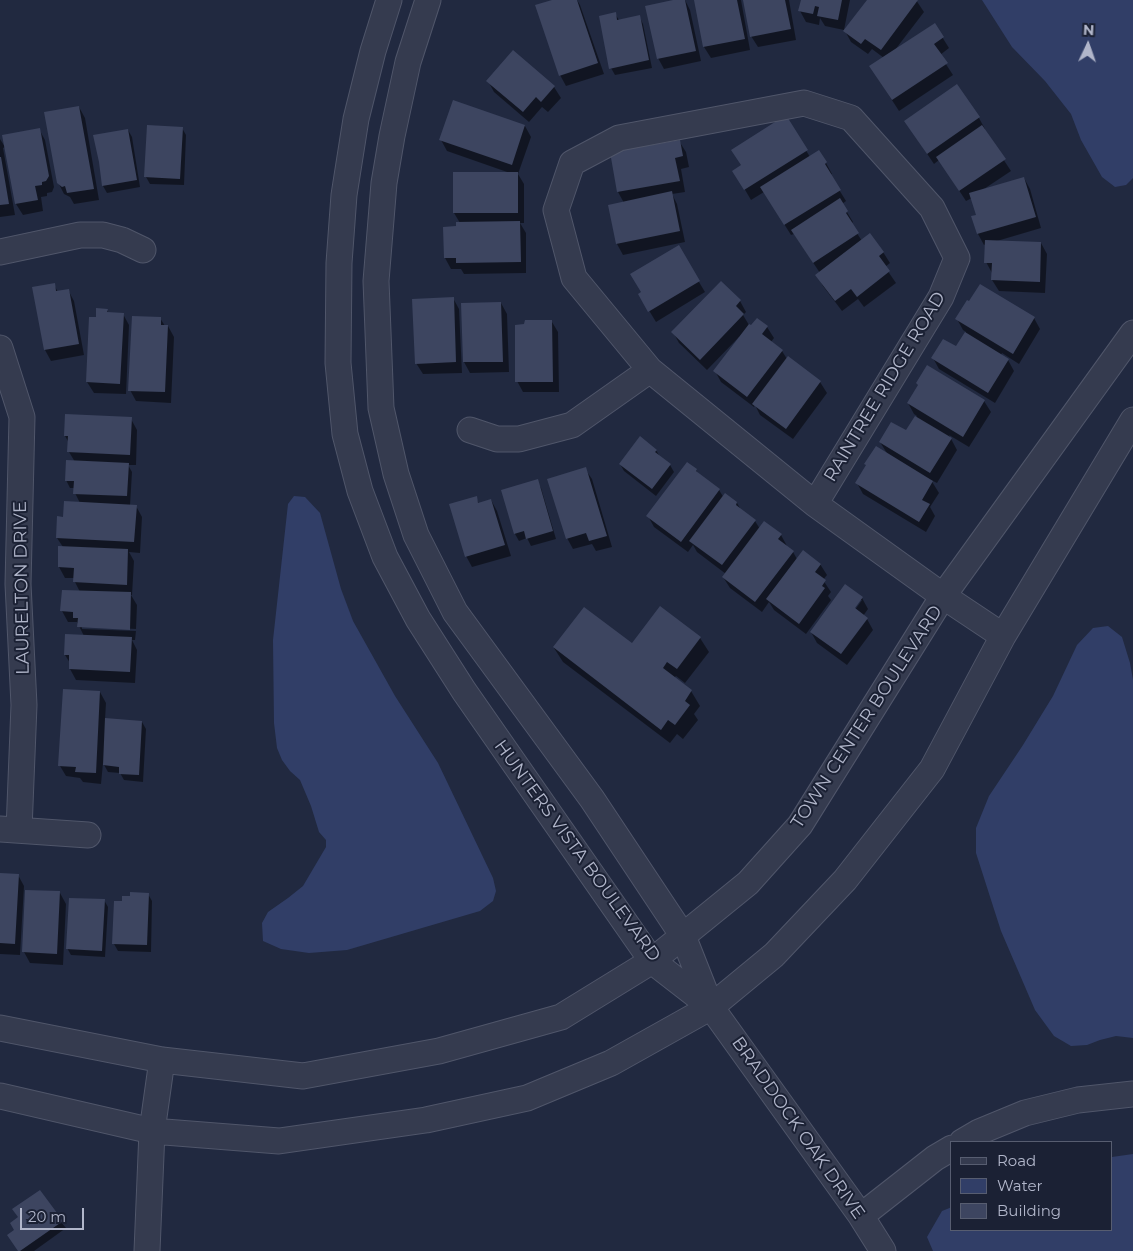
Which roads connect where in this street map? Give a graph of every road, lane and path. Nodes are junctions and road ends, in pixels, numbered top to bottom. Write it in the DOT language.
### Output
graph roads {
  1 [pos="389,0"];
  2 [pos="428,0"];
  3 [pos="142,250"];
  4 [pos="0,252"];
  5 [pos="1133,333"];
  6 [pos="0,348"];
  7 [pos="650,370"];
  8 [pos="1133,420"];
  9 [pos="470,430"];
  10 [pos="815,504"];
  11 [pos="943,596"];
  12 [pos="1003,636"];
  13 [pos="10,830"];
  14 [pos="88,835"];
  15 [pos="682,936"];
  16 [pos="652,961"];
  17 [pos="711,1007"];
  18 [pos="0,1028"];
  19 [pos="162,1060"];
  20 [pos="1133,1094"];
  21 [pos="0,1096"];
  22 [pos="152,1131"];
  23 [pos="964,1141"];
  24 [pos="950,1149"];
  25 [pos="861,1216"];
  26 [pos="147,1251"];
  27 [pos="883,1251"];
  1 -- 16 [label="street, HUNTERS VISTA BOULEVARD"];
  2 -- 15 [label="street, HUNTERS VISTA BOULEVARD"];
  3 -- 4 [label="street"];
  5 -- 11 [label="street, TOWN CENTER BOULEVARD"];
  6 -- 13 [label="street, LAURELTON DRIVE"];
  7 -- 9 [label="street"];
  7 -- 10 [label="street, RAINTREE RIDGE ROAD"];
  7 -- 10 [label="street, RAINTREE RIDGE ROAD"];
  8 -- 12 [label="street"];
  10 -- 11 [label="street, RAINTREE RIDGE ROAD"];
  11 -- 12 [label="street, RAINTREE RIDGE ROAD"];
  11 -- 15 [label="street, TOWN CENTER BOULEVARD"];
  12 -- 17 [label="street"];
  13 -- 14 [label="street"];
  15 -- 16 [label="street, TOWN CENTER BOULEVARD"];
  15 -- 17 [label="street, HUNTERS VISTA BOULEVARD"];
  16 -- 17 [label="street, HUNTERS VISTA BOULEVARD"];
  16 -- 19 [label="street, TOWN CENTER BOULEVARD"];
  17 -- 22 [label="street"];
  17 -- 25 [label="street, BRADDOCK OAK DRIVE"];
  18 -- 19 [label="street, TOWN CENTER BOULEVARD"];
  19 -- 22 [label="street"];
  20 -- 23 [label="street"];
  21 -- 22 [label="street"];
  22 -- 26 [label="street"];
  24 -- 25 [label="street"];
  25 -- 27 [label="street, BRADDOCK OAK DRIVE"];
}
